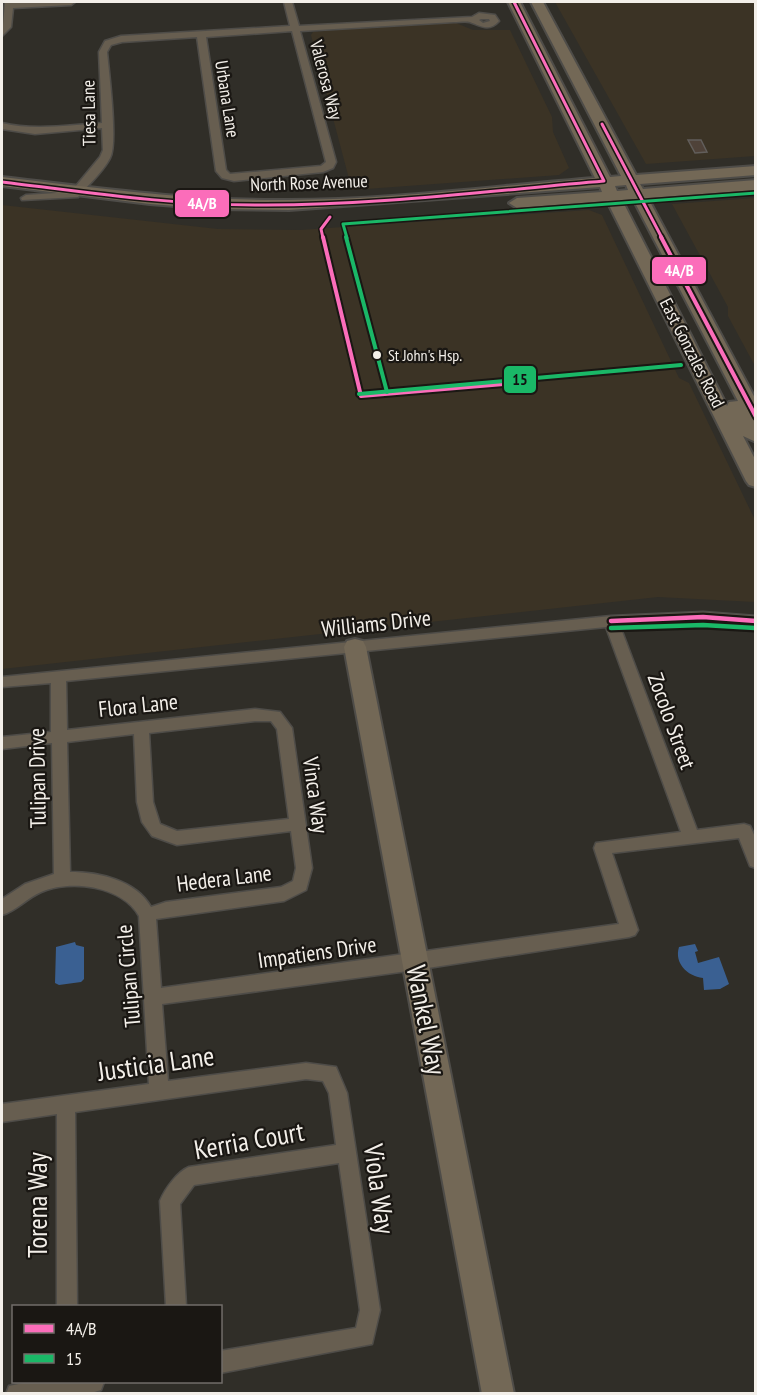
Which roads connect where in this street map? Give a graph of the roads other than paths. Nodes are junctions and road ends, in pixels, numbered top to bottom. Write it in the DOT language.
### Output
graph roads {
  1 [pos="71,2"];
  2 [pos="288,2"];
  3 [pos="514,2"];
  4 [pos="520,2"];
  5 [pos="537,2"];
  6 [pos="8,4"];
  7 [pos="474,20"];
  8 [pos="295,28"];
  9 [pos="2,33"];
  10 [pos="201,34"];
  11 [pos="556,36"];
  12 [pos="531,38"];
  13 [pos="579,80"];
  14 [pos="108,125"];
  15 [pos="2,126"];
  16 [pos="221,169"];
  17 [pos="756,170"];
  18 [pos="630,178"];
  19 [pos="2,182"];
  20 [pos="756,185"];
  21 [pos="608,188"];
  22 [pos="80,190"];
  23 [pos="639,194"];
  24 [pos="2,195"];
  25 [pos="26,198"];
  26 [pos="688,359"];
  27 [pos="756,418"];
  28 [pos="756,436"];
  29 [pos="756,481"];
  30 [pos="611,621"];
  31 [pos="756,621"];
  32 [pos="355,647"];
  33 [pos="58,676"];
  34 [pos="2,682"];
  35 [pos="277,719"];
  36 [pos="141,728"];
  37 [pos="59,737"];
  38 [pos="2,743"];
  39 [pos="298,824"];
  40 [pos="691,837"];
  41 [pos="756,861"];
  42 [pos="62,879"];
  43 [pos="301,879"];
  44 [pos="2,908"];
  45 [pos="147,915"];
  46 [pos="415,962"];
  47 [pos="153,997"];
  48 [pos="319,1072"];
  49 [pos="159,1090"];
  50 [pos="66,1104"];
  51 [pos="2,1113"];
  52 [pos="346,1153"];
  53 [pos="67,1305"];
  54 [pos="176,1305"];
  55 [pos="222,1362"];
  56 [pos="68,1383"];
  57 [pos="17,1394"];
  58 [pos="498,1394"];
  1 -- 6 [label="street"];
  2 -- 8 [label="street, Valerosa Way"];
  3 -- 12 [label="main road, East Gonzales Road"];
  4 -- 11 [label="main road"];
  5 -- 11 [label="main road, East Gonzales Road"];
  6 -- 9 [label="street"];
  7 -- 8 [label="street"];
  8 -- 10 [label="street"];
  8 -- 16 [label="street, Valerosa Way"];
  10 -- 14 [label="street, Tiesa Lane"];
  10 -- 16 [label="street, Urbana Lane"];
  11 -- 13 [label="main road, East Gonzales Road"];
  12 -- 13 [label="main road"];
  12 -- 21 [label="main road, East Gonzales Road"];
  13 -- 18 [label="main road, East Gonzales Road"];
  14 -- 15 [label="street"];
  14 -- 22 [label="street, Tiesa Lane"];
  17 -- 18 [label="main road"];
  18 -- 21 [label="main road"];
  18 -- 23 [label="main road, East Gonzales Road"];
  19 -- 22 [label="main road, North Rose Avenue"];
  20 -- 23 [label="main road"];
  21 -- 22 [label="main road, North Rose Avenue"];
  21 -- 23 [label="main road"];
  21 -- 25 [label="main road, North Rose Avenue"];
  21 -- 26 [label="main road, East Gonzales Road"];
  22 -- 25 [label="street"];
  23 -- 27 [label="main road, East Gonzales Road"];
  24 -- 25 [label="main road, North Rose Avenue"];
  26 -- 28 [label="main road"];
  26 -- 29 [label="main road, East Gonzales Road"];
  30 -- 31 [label="street, Williams Drive"];
  30 -- 32 [label="street, Williams Drive"];
  30 -- 40 [label="street, Zocolo Street"];
  32 -- 33 [label="street, Williams Drive"];
  32 -- 46 [label="main road, Wankel Way"];
  33 -- 34 [label="street, Williams Drive"];
  33 -- 37 [label="street, Tulipan Drive"];
  35 -- 36 [label="street, Flora Lane"];
  35 -- 39 [label="street, Vinca Way"];
  36 -- 37 [label="street, Flora Lane"];
  36 -- 39 [label="street"];
  37 -- 38 [label="street, Flora Lane"];
  37 -- 42 [label="street, Tulipan Drive"];
  39 -- 43 [label="street, Vinca Way"];
  40 -- 41 [label="street"];
  40 -- 46 [label="street, Impatiens Drive"];
  42 -- 44 [label="street, Tulipan Circle"];
  42 -- 45 [label="street, Tulipan Circle"];
  43 -- 45 [label="street, Hedera Lane"];
  45 -- 47 [label="street, Tulipan Circle"];
  46 -- 47 [label="street, Impatiens Drive"];
  46 -- 58 [label="main road, Wankel Way"];
  47 -- 49 [label="street, Tulipan Circle"];
  48 -- 49 [label="street, Justicia Lane"];
  48 -- 52 [label="street, Viola Way"];
  49 -- 50 [label="street, Justicia Lane"];
  50 -- 51 [label="street, Justicia Lane"];
  50 -- 53 [label="street, Torena Way"];
  52 -- 54 [label="street, Kerria Court"];
  52 -- 55 [label="street, Viola Way"];
  56 -- 57 [label="street"];
}
